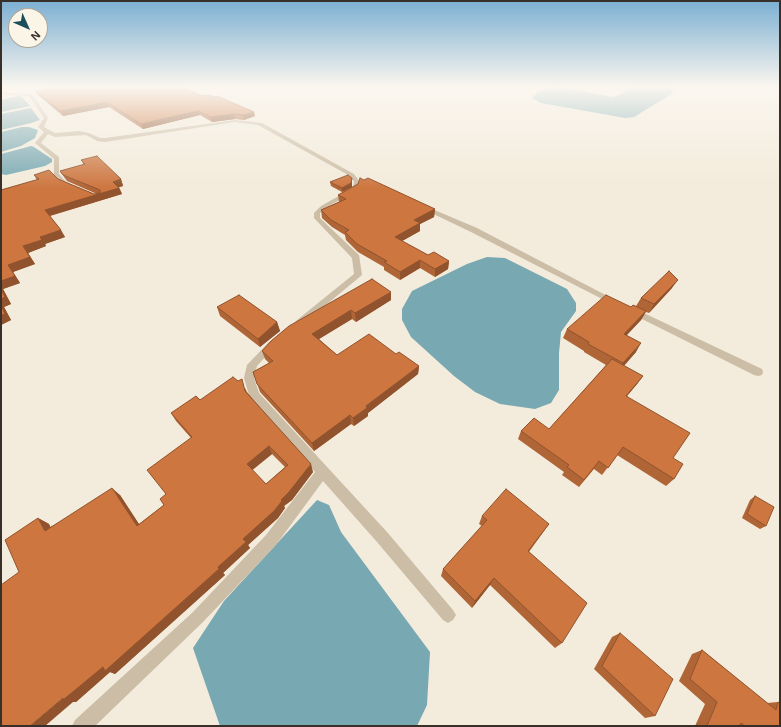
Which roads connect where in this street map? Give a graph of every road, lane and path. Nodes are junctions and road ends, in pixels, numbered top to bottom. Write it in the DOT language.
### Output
graph roads {
  1 [pos="45,120"];
  2 [pos="47,132"];
  3 [pos="352,175"];
  4 [pos="366,182"];
  5 [pos="78,189"];
  6 [pos="414,203"];
  7 [pos="294,327"];
  8 [pos="282,336"];
  9 [pos="758,372"];
  10 [pos="323,472"];
  11 [pos="448,615"];
  12 [pos="81,726"];
  1 -- 2 [label="street"];
  2 -- 3 [label="street"];
  2 -- 5 [label="street"];
  3 -- 4 [label="street"];
  3 -- 7 [label="street"];
  6 -- 9 [label="street"];
  8 -- 10 [label="street"];
  10 -- 11 [label="street"];
  10 -- 12 [label="street"];
}
